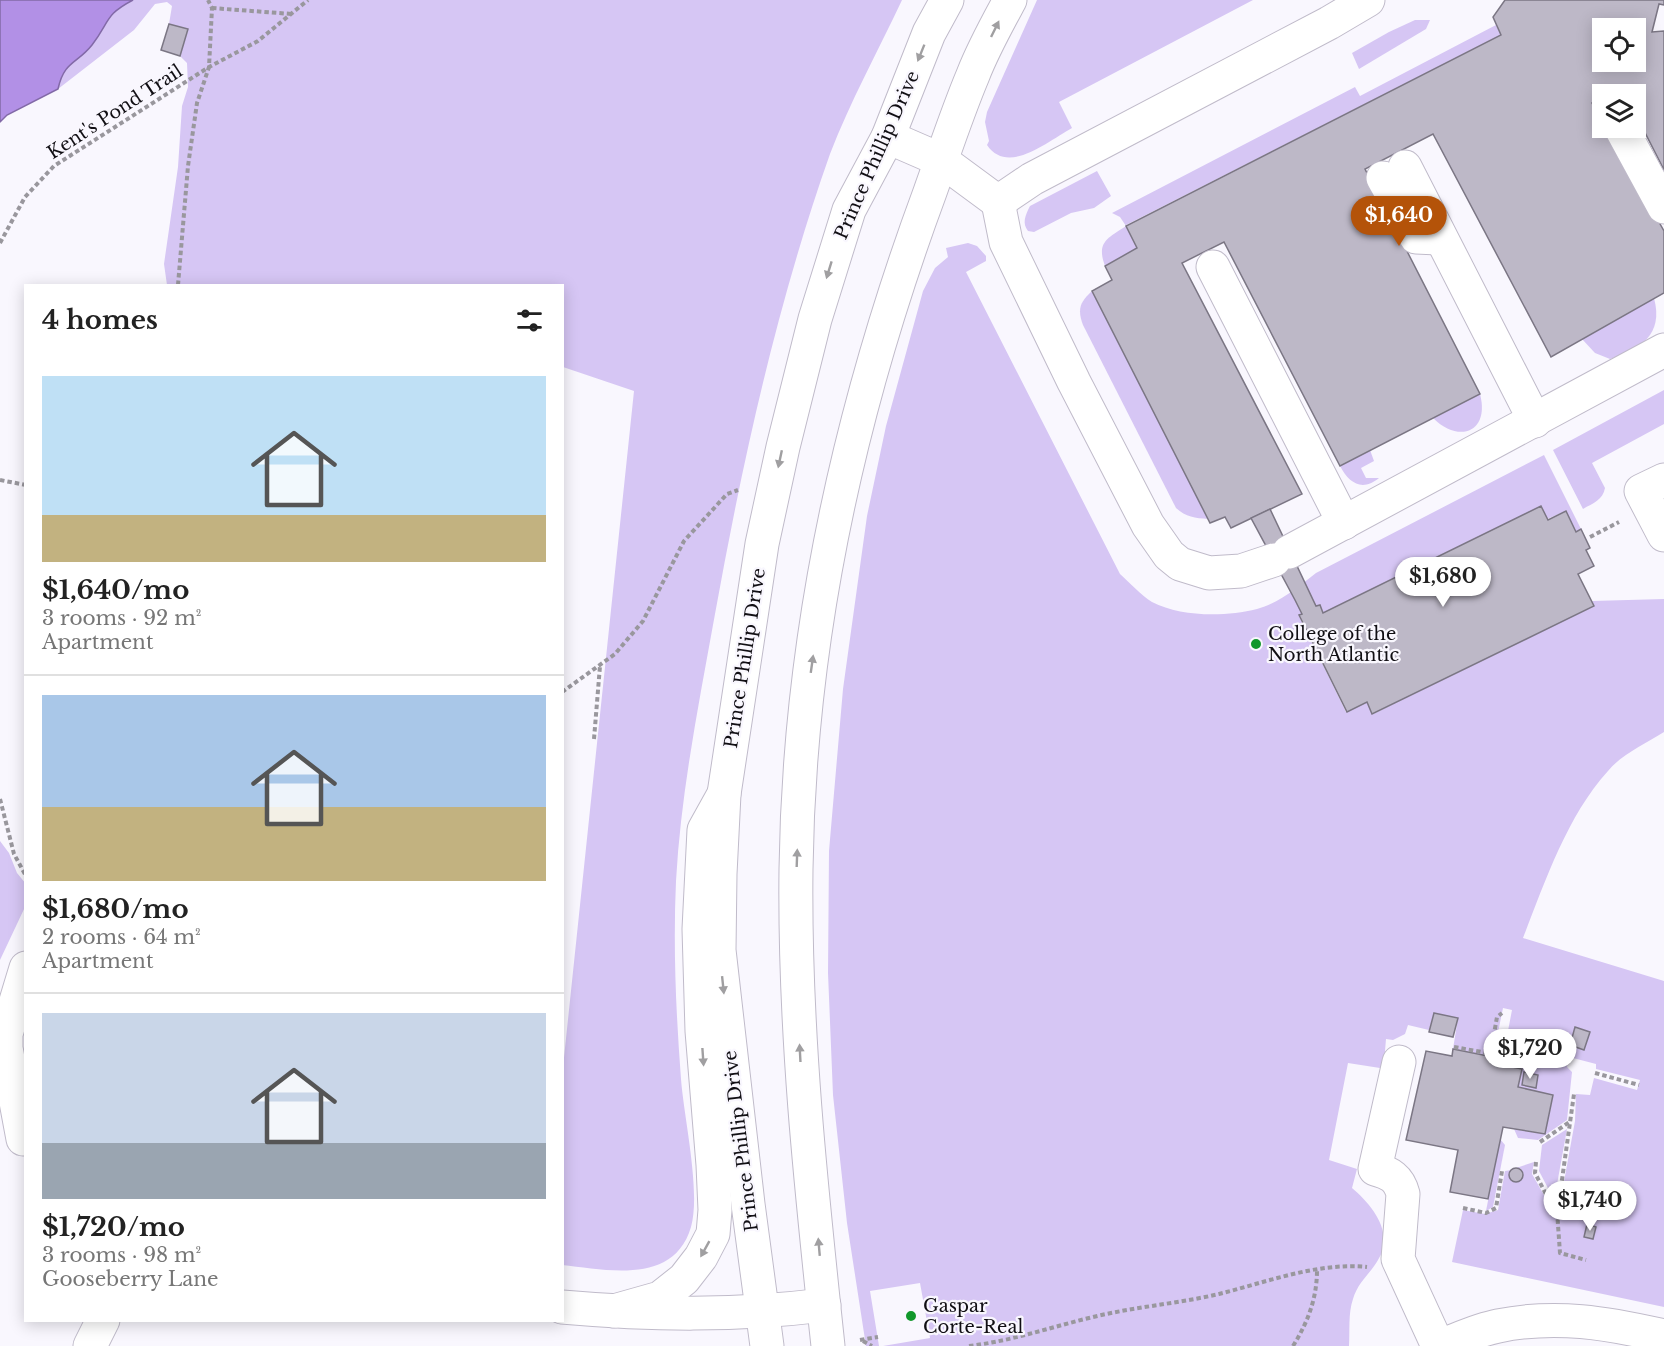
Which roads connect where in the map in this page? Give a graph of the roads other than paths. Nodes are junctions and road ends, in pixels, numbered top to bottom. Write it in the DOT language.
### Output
graph roads {
  1 [pos="947,0"];
  2 [pos="1010,0"];
  3 [pos="1368,0"];
  4 [pos="888,137"];
  5 [pos="1626,138"];
  6 [pos="941,160"];
  7 [pos="1405,167"];
  8 [pos="998,202"];
  9 [pos="1664,207"];
  10 [pos="1213,267"];
  11 [pos="1664,350"];
  12 [pos="1535,421"];
  13 [pos="1664,480"];
  14 [pos="1344,523"];
  15 [pos="1664,536"];
  16 [pos="724,794"];
  17 [pos="24,973"];
  18 [pos="0,1008"];
  19 [pos="1399,1062"];
  20 [pos="16,1141"];
  21 [pos="824,1305"];
  22 [pos="564,1307"];
  23 [pos="614,1311"];
  24 [pos="761,1313"];
  25 [pos="102,1322"];
  26 [pos="1664,1336"];
  27 [pos="90,1346"];
  28 [pos="767,1346"];
  29 [pos="828,1346"];
  30 [pos="1439,1346"];
  1 -- 4 [label="main road, Prince Phillip Drive, one-way"];
  6 -- 2 [label="main road, one-way"];
  3 -- 8 [label="main road"];
  4 -- 6 [label="main road"];
  4 -- 16 [label="main road, Prince Phillip Drive, one-way"];
  5 -- 9 [label="main road"];
  6 -- 8 [label="main road"];
  21 -- 6 [label="main road, one-way"];
  7 -- 12 [label="main road"];
  8 -- 14 [label="main road"];
  10 -- 14 [label="main road"];
  11 -- 12 [label="main road"];
  12 -- 14 [label="main road"];
  13 -- 15 [label="main road"];
  16 -- 23 [label="main road, one-way"];
  16 -- 24 [label="main road, Prince Phillip Drive, one-way"];
  17 -- 18 [label="main road"];
  17 -- 20 [label="main road"];
  19 -- 30 [label="main road"];
  21 -- 24 [label="main road"];
  21 -- 29 [label="main road"];
  22 -- 23 [label="main road"];
  23 -- 24 [label="main road"];
  24 -- 28 [label="main road, Prince Phillip Drive"];
  25 -- 27 [label="main road"];
  26 -- 30 [label="main road"];
}
